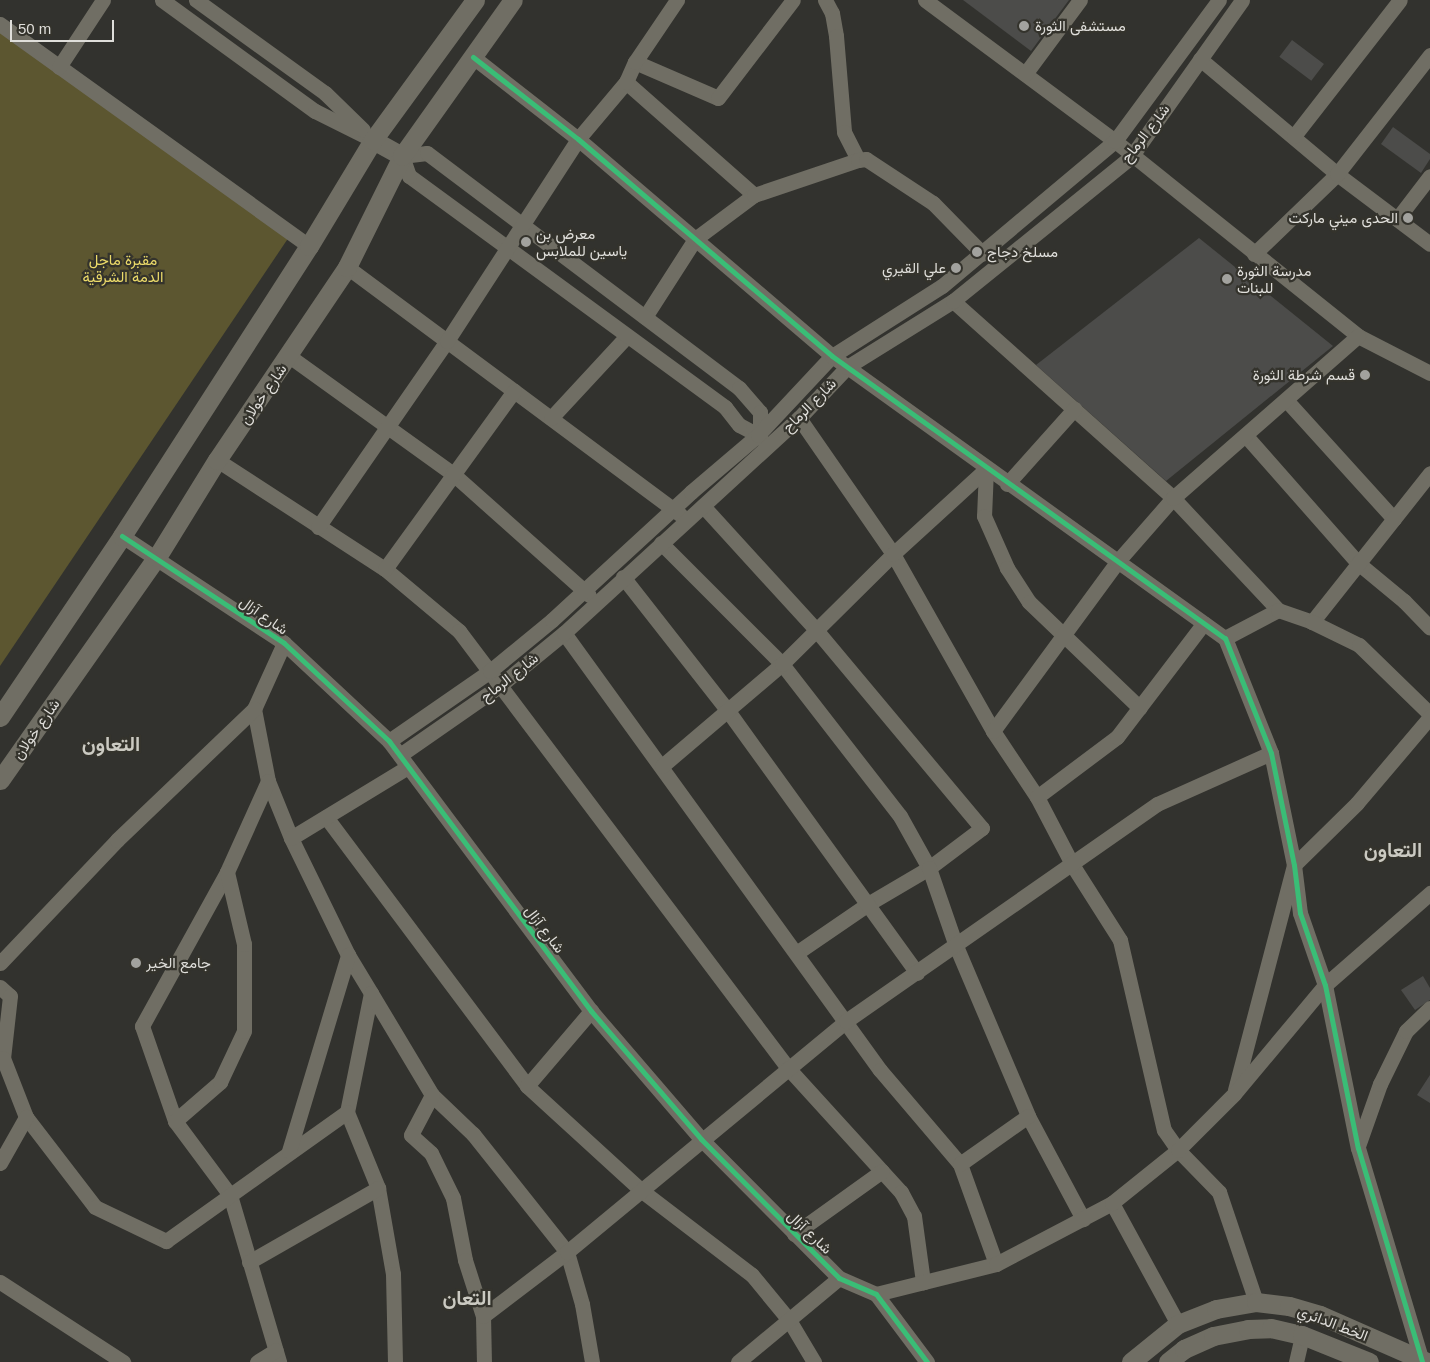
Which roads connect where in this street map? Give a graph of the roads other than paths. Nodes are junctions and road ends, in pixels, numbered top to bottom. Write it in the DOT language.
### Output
graph roads {
  1 [pos="103,0"];
  2 [pos="162,0"];
  3 [pos="196,0"];
  4 [pos="475,0"];
  5 [pos="513,0"];
  6 [pos="677,0"];
  7 [pos="793,0"];
  8 [pos="825,0"];
  9 [pos="925,0"];
  10 [pos="1080,0"];
  11 [pos="1218,0"];
  12 [pos="1242,0"];
  13 [pos="1400,0"];
  14 [pos="0,24"];
  15 [pos="1430,55"];
  16 [pos="473,57"];
  17 [pos="1200,59"];
  18 [pos="635,62"];
  19 [pos="59,67"];
  20 [pos="1025,74"];
  21 [pos="626,82"];
  22 [pos="1294,136"];
  23 [pos="373,140"];
  24 [pos="578,140"];
  25 [pos="1115,142"];
  26 [pos="402,156"];
  27 [pos="1131,157"];
  28 [pos="858,160"];
  29 [pos="1337,174"];
  30 [pos="1430,176"];
  31 [pos="754,196"];
  32 [pos="1397,219"];
  33 [pos="520,225"];
  34 [pos="695,239"];
  35 [pos="1430,244"];
  36 [pos="309,246"];
  37 [pos="507,247"];
  38 [pos="983,254"];
  39 [pos="1254,254"];
  40 [pos="348,267"];
  41 [pos="953,300"];
  42 [pos="645,317"];
  43 [pos="1358,336"];
  44 [pos="626,337"];
  45 [pos="447,341"];
  46 [pos="289,356"];
  47 [pos="832,356"];
  48 [pos="847,367"];
  49 [pos="1430,373"];
  50 [pos="514,390"];
  51 [pos="1287,402"];
  52 [pos="1074,409"];
  53 [pos="551,418"];
  54 [pos="799,418"];
  55 [pos="388,426"];
  56 [pos="1246,436"];
  57 [pos="761,442"];
  58 [pos="217,460"];
  59 [pos="986,469"];
  60 [pos="452,473"];
  61 [pos="1430,473"];
  62 [pos="1008,484"];
  63 [pos="1173,498"];
  64 [pos="703,506"];
  65 [pos="673,508"];
  66 [pos="688,519"];
  67 [pos="1394,519"];
  68 [pos="318,527"];
  69 [pos="122,536"];
  70 [pos="661,543"];
  71 [pos="893,554"];
  72 [pos="157,557"];
  73 [pos="1117,562"];
  74 [pos="1358,563"];
  75 [pos="385,569"];
  76 [pos="623,577"];
  77 [pos="583,588"];
  78 [pos="596,602"];
  79 [pos="1278,610"];
  80 [pos="1312,622"];
  81 [pos="1204,623"];
  82 [pos="1430,628"];
  83 [pos="817,631"];
  84 [pos="564,633"];
  85 [pos="1063,636"];
  86 [pos="1225,638"];
  87 [pos="284,643"];
  88 [pos="782,664"];
  89 [pos="490,670"];
  90 [pos="498,687"];
  91 [pos="1140,708"];
  92 [pos="254,709"];
  93 [pos="728,711"];
  94 [pos="1430,716"];
  95 [pos="0,717"];
  96 [pos="993,731"];
  97 [pos="389,741"];
  98 [pos="1271,754"];
  99 [pos="404,761"];
  100 [pos="662,766"];
  101 [pos="0,780"];
  102 [pos="268,781"];
  103 [pos="1037,796"];
  104 [pos="326,817"];
  105 [pos="291,838"];
  106 [pos="1294,865"];
  107 [pos="1073,866"];
  108 [pos="929,868"];
  109 [pos="227,872"];
  110 [pos="1430,893"];
  111 [pos="868,904"];
  112 [pos="956,946"];
  113 [pos="798,952"];
  114 [pos="348,955"];
  115 [pos="0,963"];
  116 [pos="917,973"];
  117 [pos="1325,985"];
  118 [pos="0,987"];
  119 [pos="371,993"];
  120 [pos="1430,1008"];
  121 [pos="591,1012"];
  122 [pos="846,1021"];
  123 [pos="788,1068"];
  124 [pos="527,1086"];
  125 [pos="1234,1094"];
  126 [pos="432,1095"];
  127 [pos="347,1112"];
  128 [pos="1028,1116"];
  129 [pos="26,1117"];
  130 [pos="175,1121"];
  131 [pos="701,1140"];
  132 [pos="1358,1148"];
  133 [pos="1178,1150"];
  134 [pos="289,1151"];
  135 [pos="0,1163"];
  136 [pos="960,1164"];
  137 [pos="882,1171"];
  138 [pos="378,1188"];
  139 [pos="642,1190"];
  140 [pos="230,1195"];
  141 [pos="1112,1203"];
  142 [pos="1083,1220"];
  143 [pos="794,1234"];
  144 [pos="567,1252"];
  145 [pos="250,1262"];
  146 [pos="996,1264"];
  147 [pos="839,1278"];
  148 [pos="0,1282"];
  149 [pos="923,1282"];
  150 [pos="876,1294"];
  151 [pos="1256,1302"];
  152 [pos="483,1316"];
  153 [pos="789,1320"];
  154 [pos="1178,1324"];
  155 [pos="1302,1335"];
  156 [pos="278,1356"];
  157 [pos="1424,1361"];
  158 [pos="123,1362"];
  159 [pos="257,1362"];
  160 [pos="395,1362"];
  161 [pos="484,1362"];
  162 [pos="592,1362"];
  163 [pos="738,1362"];
  164 [pos="814,1362"];
  165 [pos="927,1362"];
  166 [pos="1131,1362"];
  167 [pos="1168,1362"];
  168 [pos="1296,1362"];
  169 [pos="1369,1362"];
  1 -- 19 [label="street"];
  2 -- 23 [label="street"];
  3 -- 23 [label="street"];
  4 -- 23 [label="main road"];
  5 -- 16 [label="main road, شارع خولان"];
  6 -- 18 [label="street"];
  7 -- 18 [label="street"];
  8 -- 28 [label="street"];
  9 -- 20 [label="street"];
  10 -- 20 [label="street"];
  11 -- 25 [label="street, شارع الرماح"];
  12 -- 17 [label="street, شارع الرماح"];
  13 -- 22 [label="street"];
  14 -- 19 [label="street"];
  15 -- 29 [label="street"];
  16 -- 24 [label="street"];
  16 -- 26 [label="main road, شارع خولان"];
  17 -- 22 [label="street"];
  17 -- 27 [label="street, شارع الرماح"];
  18 -- 21 [label="street"];
  19 -- 36 [label="street"];
  20 -- 25 [label="street"];
  21 -- 24 [label="street"];
  21 -- 31 [label="street"];
  22 -- 29 [label="street"];
  23 -- 26 [label="main road"];
  23 -- 36 [label="main road"];
  24 -- 33 [label="street"];
  24 -- 34 [label="street"];
  25 -- 27 [label="street"];
  25 -- 38 [label="street, شارع الرماح"];
  26 -- 33 [label="street"];
  26 -- 37 [label="street"];
  26 -- 40 [label="main road, شارع خولان"];
  27 -- 39 [label="street"];
  27 -- 41 [label="street, شارع الرماح"];
  28 -- 31 [label="street"];
  28 -- 38 [label="street"];
  29 -- 32 [label="street"];
  29 -- 39 [label="street"];
  30 -- 32 [label="street"];
  31 -- 34 [label="street"];
  32 -- 35 [label="street"];
  33 -- 37 [label="street"];
  33 -- 42 [label="street"];
  34 -- 42 [label="street"];
  34 -- 47 [label="street"];
  36 -- 69 [label="main road"];
  37 -- 44 [label="street"];
  37 -- 45 [label="street"];
  38 -- 47 [label="street, شارع الرماح"];
  39 -- 43 [label="street"];
  40 -- 45 [label="street"];
  40 -- 46 [label="main road, شارع خولان"];
  41 -- 48 [label="street, شارع الرماح"];
  41 -- 52 [label="street"];
  42 -- 57 [label="street"];
  43 -- 49 [label="street"];
  43 -- 51 [label="street"];
  44 -- 53 [label="street"];
  44 -- 57 [label="street"];
  45 -- 50 [label="street"];
  45 -- 55 [label="street"];
  46 -- 55 [label="street"];
  46 -- 58 [label="main road, شارع خولان"];
  47 -- 48 [label="street"];
  47 -- 57 [label="street, شارع الرماح"];
  48 -- 54 [label="street, شارع الرماح"];
  48 -- 59 [label="street"];
  50 -- 53 [label="street"];
  50 -- 60 [label="street"];
  51 -- 56 [label="street"];
  51 -- 67 [label="street"];
  52 -- 62 [label="street"];
  52 -- 63 [label="street"];
  53 -- 65 [label="street"];
  54 -- 57 [label="street, شارع الرماح"];
  54 -- 71 [label="street"];
  55 -- 60 [label="street"];
  55 -- 68 [label="street"];
  56 -- 63 [label="street"];
  56 -- 74 [label="street"];
  57 -- 64 [label="street, شارع الرماح"];
  57 -- 65 [label="street, شارع الرماح"];
  58 -- 68 [label="street"];
  58 -- 72 [label="main road, شارع خولان"];
  59 -- 62 [label="street"];
  59 -- 71 [label="street"];
  59 -- 85 [label="street"];
  60 -- 75 [label="street"];
  60 -- 77 [label="street"];
  61 -- 67 [label="street"];
  62 -- 73 [label="street"];
  63 -- 73 [label="street"];
  63 -- 79 [label="street"];
  64 -- 66 [label="street, شارع الرماح"];
  64 -- 83 [label="street"];
  65 -- 66 [label="street"];
  65 -- 77 [label="street, شارع الرماح"];
  66 -- 70 [label="street, شارع الرماح"];
  67 -- 74 [label="street"];
  68 -- 75 [label="street"];
  69 -- 72 [label="street, شارع آزال"];
  69 -- 95 [label="main road"];
  70 -- 76 [label="street, شارع الرماح"];
  70 -- 88 [label="street"];
  71 -- 83 [label="street"];
  71 -- 96 [label="street"];
  72 -- 87 [label="street, شارع آزال"];
  72 -- 101 [label="main road, شارع خولان"];
  73 -- 81 [label="street"];
  73 -- 85 [label="street"];
  74 -- 80 [label="street"];
  74 -- 82 [label="street"];
  75 -- 89 [label="street"];
  76 -- 78 [label="street, شارع الرماح"];
  76 -- 93 [label="street"];
  77 -- 78 [label="street"];
  77 -- 89 [label="street, شارع الرماح"];
  78 -- 84 [label="street, شارع الرماح"];
  79 -- 80 [label="street"];
  79 -- 86 [label="street"];
  80 -- 94 [label="street"];
  81 -- 86 [label="street"];
  81 -- 91 [label="street"];
  83 -- 88 [label="street"];
  83 -- 108 [label="street"];
  84 -- 90 [label="street, شارع الرماح"];
  84 -- 100 [label="street"];
  85 -- 91 [label="street"];
  85 -- 96 [label="street"];
  86 -- 98 [label="street"];
  87 -- 92 [label="street"];
  87 -- 97 [label="street, شارع آزال"];
  88 -- 93 [label="street"];
  88 -- 108 [label="street"];
  89 -- 90 [label="street"];
  89 -- 97 [label="street, شارع الرماح"];
  90 -- 99 [label="street, شارع الرماح"];
  90 -- 123 [label="street"];
  91 -- 103 [label="street"];
  92 -- 102 [label="street"];
  92 -- 115 [label="street"];
  93 -- 100 [label="street"];
  93 -- 111 [label="street"];
  94 -- 106 [label="street"];
  96 -- 103 [label="street"];
  97 -- 99 [label="street, شارع آزال"];
  98 -- 106 [label="street"];
  98 -- 107 [label="street"];
  99 -- 104 [label="street, شارع الرماح"];
  99 -- 121 [label="street, شارع آزال"];
  100 -- 113 [label="street"];
  102 -- 105 [label="street"];
  102 -- 109 [label="street"];
  103 -- 107 [label="street"];
  104 -- 105 [label="street, شارع الرماح"];
  104 -- 124 [label="street"];
  105 -- 114 [label="street"];
  106 -- 117 [label="street"];
  106 -- 125 [label="street"];
  107 -- 112 [label="street"];
  107 -- 133 [label="street"];
  108 -- 111 [label="street"];
  108 -- 112 [label="street"];
  109 -- 130 [label="street"];
  109 -- 130 [label="street"];
  110 -- 117 [label="street"];
  111 -- 113 [label="street"];
  111 -- 116 [label="street"];
  112 -- 116 [label="street"];
  112 -- 128 [label="street"];
  113 -- 122 [label="street"];
  114 -- 119 [label="street"];
  114 -- 134 [label="street"];
  116 -- 122 [label="street"];
  117 -- 125 [label="street"];
  117 -- 132 [label="street"];
  118 -- 129 [label="street"];
  119 -- 126 [label="street"];
  119 -- 127 [label="street"];
  120 -- 132 [label="street"];
  121 -- 124 [label="street"];
  121 -- 131 [label="street, شارع آزال"];
  122 -- 123 [label="street"];
  122 -- 136 [label="street"];
  123 -- 131 [label="street"];
  123 -- 137 [label="street"];
  124 -- 139 [label="street"];
  125 -- 133 [label="street"];
  126 -- 144 [label="street"];
  126 -- 152 [label="street"];
  127 -- 134 [label="street"];
  127 -- 138 [label="street"];
  128 -- 136 [label="street"];
  128 -- 142 [label="street"];
  129 -- 135 [label="street"];
  129 -- 140 [label="street"];
  130 -- 140 [label="street"];
  131 -- 139 [label="street"];
  131 -- 143 [label="street, شارع آزال"];
  132 -- 157 [label="street"];
  133 -- 141 [label="street"];
  133 -- 151 [label="street"];
  134 -- 140 [label="street"];
  136 -- 146 [label="street"];
  137 -- 143 [label="street"];
  137 -- 149 [label="street"];
  138 -- 145 [label="street"];
  138 -- 160 [label="street"];
  139 -- 144 [label="street"];
  139 -- 153 [label="street"];
  140 -- 145 [label="street"];
  141 -- 142 [label="street"];
  141 -- 154 [label="street"];
  142 -- 146 [label="street"];
  143 -- 147 [label="street, شارع آزال"];
  144 -- 152 [label="street"];
  144 -- 162 [label="street"];
  145 -- 156 [label="street"];
  146 -- 149 [label="street"];
  147 -- 150 [label="street, شارع آزال"];
  147 -- 153 [label="street"];
  148 -- 158 [label="street"];
  149 -- 150 [label="street"];
  150 -- 165 [label="street, شارع آزال"];
  151 -- 154 [label="main road, الخط الدائري"];
  151 -- 157 [label="main road, الخط الدائري"];
  152 -- 161 [label="street"];
  153 -- 163 [label="street"];
  153 -- 164 [label="street"];
  154 -- 166 [label="main road, الخط الدائري"];
  155 -- 167 [label="main road"];
  155 -- 168 [label="street"];
  155 -- 169 [label="main road"];
  156 -- 159 [label="street"];
}
